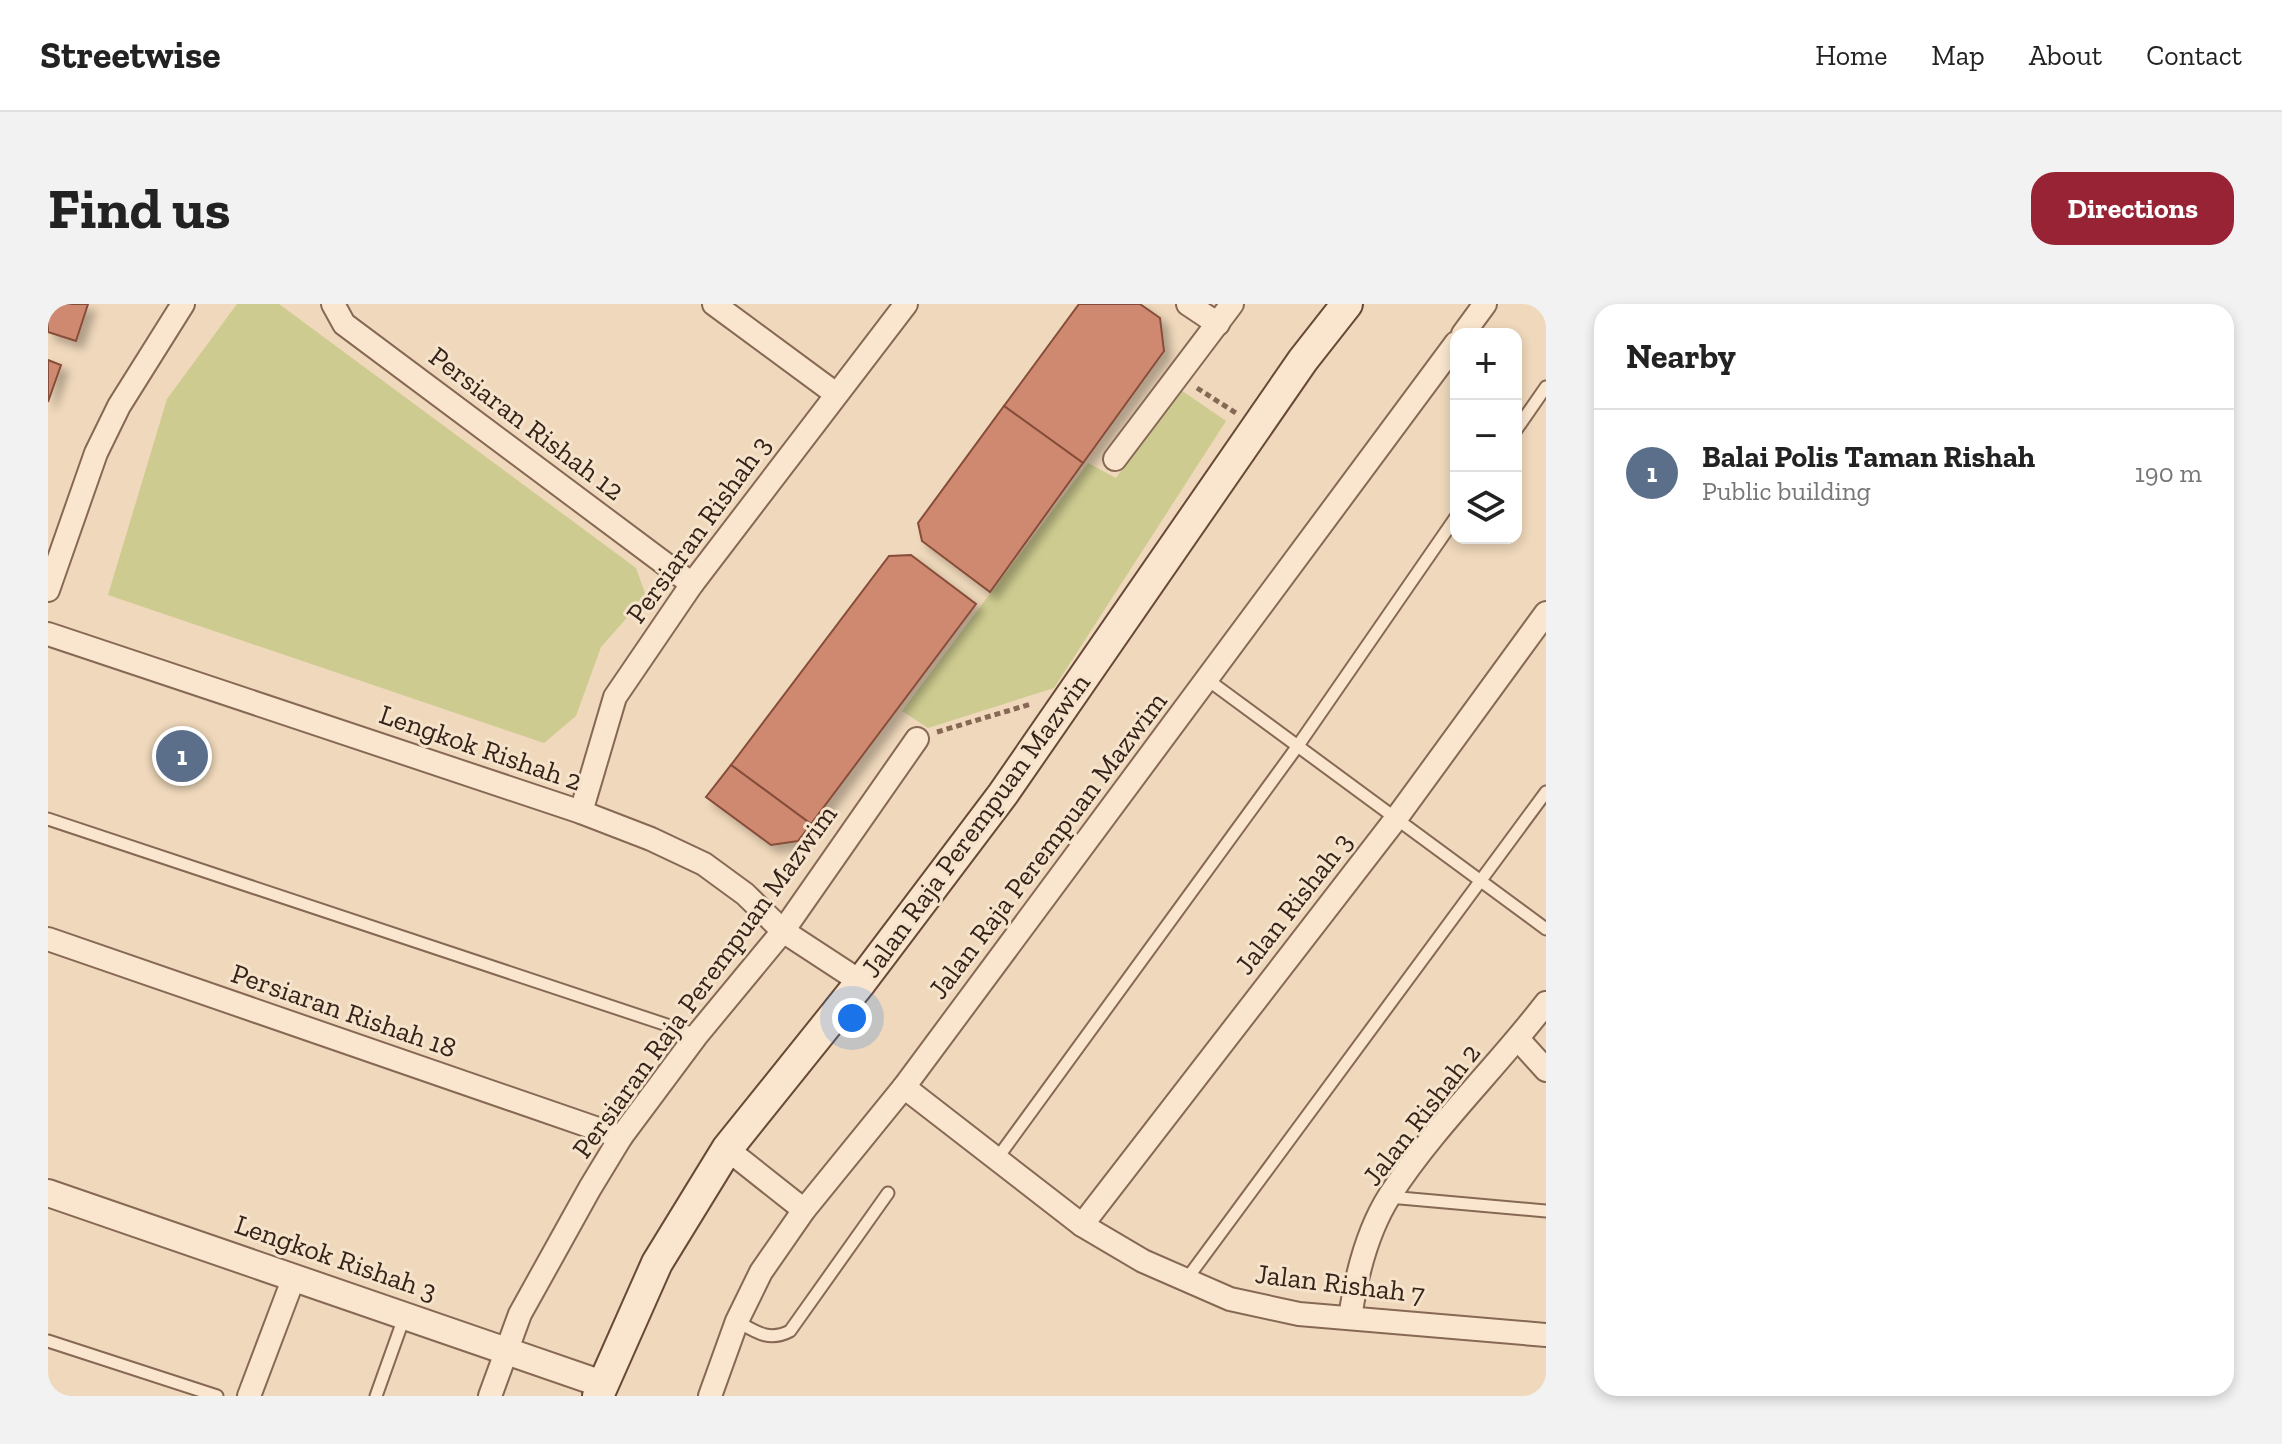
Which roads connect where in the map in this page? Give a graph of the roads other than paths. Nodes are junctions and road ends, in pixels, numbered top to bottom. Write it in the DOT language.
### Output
graph roads {
  1 [pos="183,304"];
  2 [pos="333,304"];
  3 [pos="714,304"];
  4 [pos="906,304"];
  5 [pos="1188,304"];
  6 [pos="1232,304"];
  7 [pos="1347,304"];
  8 [pos="1485,304"];
  9 [pos="1218,324"];
  10 [pos="1467,328"];
  11 [pos="1450,351"];
  12 [pos="1546,387"];
  13 [pos="836,394"];
  14 [pos="1522,421"];
  15 [pos="1115,459"];
  16 [pos="1450,526"];
  17 [pos="692,584"];
  18 [pos="48,590"];
  19 [pos="1546,613"];
  20 [pos="48,634"];
  21 [pos="1208,680"];
  22 [pos="917,739"];
  23 [pos="1297,747"];
  24 [pos="1546,792"];
  25 [pos="581,812"];
  26 [pos="48,819"];
  27 [pos="1395,820"];
  28 [pos="1481,880"];
  29 [pos="1546,929"];
  30 [pos="783,931"];
  31 [pos="48,939"];
  32 [pos="861,982"];
  33 [pos="1546,1003"];
  34 [pos="697,1035"];
  35 [pos="1518,1039"];
  36 [pos="1546,1070"];
  37 [pos="904,1087"];
  38 [pos="621,1137"];
  39 [pos="727,1149"];
  40 [pos="996,1161"];
  41 [pos="48,1193"];
  42 [pos="888,1193"];
  43 [pos="1389,1197"];
  44 [pos="804,1210"];
  45 [pos="1546,1211"];
  46 [pos="1082,1225"];
  47 [pos="294,1277"];
  48 [pos="1186,1280"];
  49 [pos="405,1315"];
  50 [pos="1350,1318"];
  51 [pos="737,1321"];
  52 [pos="1546,1335"];
  53 [pos="48,1341"];
  54 [pos="507,1349"];
  55 [pos="600,1390"];
  56 [pos="217,1396"];
  57 [pos="249,1396"];
  58 [pos="376,1396"];
  59 [pos="490,1396"];
  60 [pos="710,1396"];
  1 -- 18 [label="street"];
  2 -- 17 [label="street, Persiaran Rishah 12"];
  3 -- 13 [label="street"];
  4 -- 13 [label="street, Persiaran Rishah 3"];
  5 -- 9 [label="street"];
  6 -- 9 [label="street"];
  7 -- 32 [label="main road, Jalan Raja Perempuan Mazwin"];
  8 -- 10 [label="street"];
  9 -- 15 [label="street"];
  11 -- 21 [label="street, Jalan Raja Perempuan Mazwim"];
  12 -- 14 [label="lane"];
  13 -- 17 [label="street, Persiaran Rishah 3"];
  16 -- 23 [label="lane"];
  17 -- 25 [label="street, Persiaran Rishah 3"];
  19 -- 27 [label="street, Jalan Rishah 3"];
  20 -- 25 [label="street, Lengkok Rishah 2"];
  21 -- 23 [label="lane"];
  21 -- 37 [label="street, Jalan Raja Perempuan Mazwim"];
  22 -- 30 [label="street, Persiaran Raja Perempuan Mazwim"];
  23 -- 27 [label="lane"];
  23 -- 40 [label="lane"];
  24 -- 28 [label="lane"];
  25 -- 30 [label="street, Lengkok Rishah 2"];
  26 -- 34 [label="lane"];
  27 -- 28 [label="lane"];
  27 -- 46 [label="street, Jalan Rishah 3"];
  28 -- 29 [label="lane"];
  28 -- 48 [label="lane"];
  30 -- 32 [label="street, Lengkok Rishah 2"];
  30 -- 34 [label="street, Persiaran Raja Perempuan Mazwim"];
  31 -- 38 [label="street, Persiaran Rishah 18"];
  32 -- 39 [label="main road, Jalan Raja Perempuan Mazwin"];
  33 -- 35 [label="street, Jalan Rishah 2"];
  34 -- 38 [label="street, Persiaran Raja Perempuan Mazwim"];
  35 -- 36 [label="street"];
  35 -- 43 [label="street, Jalan Rishah 2"];
  37 -- 40 [label="street, Jalan Rishah 7"];
  37 -- 44 [label="street, Jalan Raja Perempuan Mazwim"];
  38 -- 54 [label="street, Persiaran Raja Perempuan Mazwim"];
  39 -- 44 [label="street"];
  39 -- 55 [label="main road, Jalan Raja Perempuan Mazwin"];
  40 -- 46 [label="street, Jalan Rishah 7"];
  41 -- 47 [label="street, Lengkok Rishah 3"];
  42 -- 51 [label="lane"];
  43 -- 45 [label="lane"];
  43 -- 50 [label="street, Jalan Rishah 2"];
  44 -- 51 [label="street, Jalan Raja Perempuan Mazwim"];
  46 -- 48 [label="street, Jalan Rishah 7"];
  47 -- 49 [label="street, Lengkok Rishah 3"];
  47 -- 57 [label="street"];
  48 -- 50 [label="street, Jalan Rishah 7"];
  49 -- 54 [label="street, Lengkok Rishah 3"];
  49 -- 58 [label="lane"];
  50 -- 52 [label="street, Jalan Rishah 7"];
  51 -- 60 [label="street, Jalan Raja Perempuan Mazwim"];
  53 -- 56 [label="lane"];
  54 -- 55 [label="street, Lengkok Rishah 3"];
  54 -- 59 [label="street, Persiaran Raja Perempuan Mazwim"];
}
